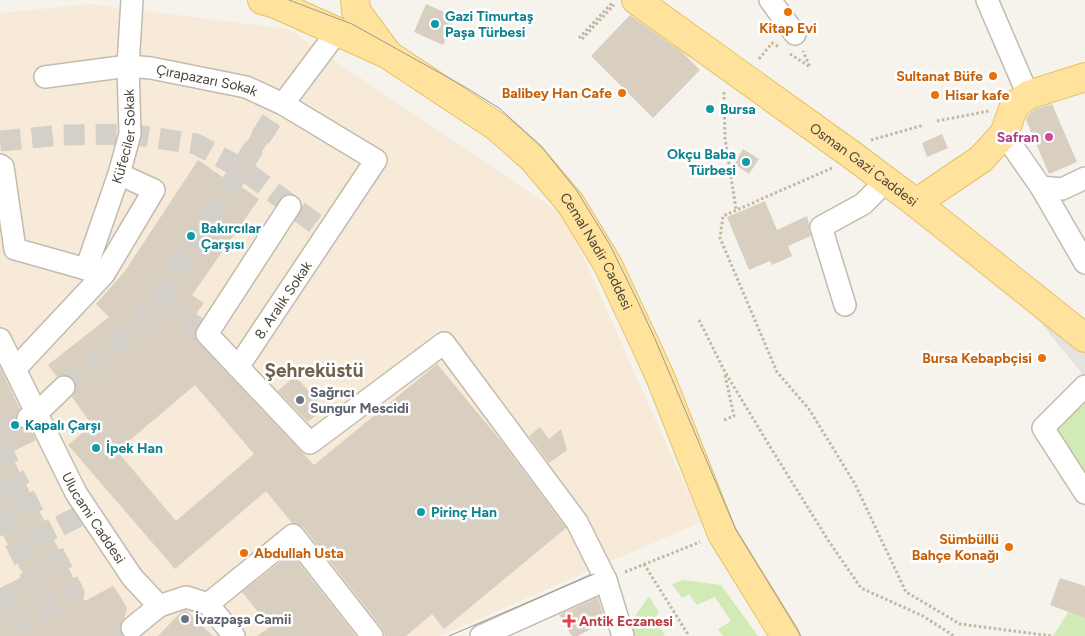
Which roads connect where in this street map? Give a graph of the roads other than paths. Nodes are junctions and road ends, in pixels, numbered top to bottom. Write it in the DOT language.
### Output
graph roads {
  1 [pos="132,0"];
  2 [pos="262,0"];
  3 [pos="355,0"];
  4 [pos="636,0"];
  5 [pos="770,0"];
  6 [pos="987,0"];
  7 [pos="337,32"];
  8 [pos="795,34"];
  9 [pos="387,54"];
  10 [pos="128,66"];
  11 [pos="45,77"];
  12 [pos="1085,77"];
  13 [pos="1021,101"];
  14 [pos="283,104"];
  15 [pos="1004,134"];
  16 [pos="376,160"];
  17 [pos="0,165"];
  18 [pos="119,174"];
  19 [pos="1085,178"];
  20 [pos="886,181"];
  21 [pos="1041,187"];
  22 [pos="916,203"];
  23 [pos="290,206"];
  24 [pos="7,252"];
  25 [pos="1085,263"];
  26 [pos="95,271"];
  27 [pos="845,306"];
  28 [pos="1085,338"];
  29 [pos="0,339"];
  30 [pos="238,367"];
  31 [pos="15,369"];
  32 [pos="64,386"];
  33 [pos="1085,386"];
  34 [pos="32,416"];
  35 [pos="1085,492"];
  36 [pos="606,580"];
  37 [pos="208,604"];
  38 [pos="159,606"];
  39 [pos="132,628"];
  40 [pos="505,631"];
  41 [pos="234,636"];
  42 [pos="372,636"];
  43 [pos="481,636"];
  44 [pos="623,636"];
  45 [pos="785,636"];
  1 -- 10 [label="street, Küfeciler Sokak"];
  2 -- 7 [label="main road, Cemal Nadir Caddesi"];
  3 -- 9 [label="main road"];
  4 -- 20 [label="main road, Osman Gazi Caddesi"];
  5 -- 8 [label="street"];
  6 -- 13 [label="street"];
  7 -- 9 [label="main road, Cemal Nadir Caddesi"];
  7 -- 14 [label="street"];
  9 -- 45 [label="main road, Cemal Nadir Caddesi"];
  10 -- 11 [label="street, Çırapazarı Sokak"];
  10 -- 14 [label="street, Çırapazarı Sokak"];
  10 -- 18 [label="street, Küfeciler Sokak"];
  12 -- 13 [label="main road"];
  13 -- 15 [label="main road"];
  14 -- 16 [label="street, Çırapazarı Sokak"];
  15 -- 21 [label="street"];
  15 -- 22 [label="main road"];
  16 -- 30 [label="street, 8. Aralık Sokak"];
  17 -- 24 [label="street"];
  18 -- 26 [label="street, Küfeciler Sokak"];
  18 -- 26 [label="street"];
  19 -- 21 [label="street"];
  20 -- 22 [label="main road, Osman Gazi Caddesi"];
  20 -- 27 [label="street"];
  21 -- 25 [label="street"];
  22 -- 28 [label="main road, Osman Gazi Caddesi"];
  23 -- 30 [label="street"];
  24 -- 26 [label="street"];
  26 -- 31 [label="street"];
  29 -- 31 [label="street, Ulucami Caddesi"];
  30 -- 36 [label="street"];
  31 -- 34 [label="street, Ulucami Caddesi"];
  32 -- 34 [label="street"];
  33 -- 35 [label="street"];
  34 -- 38 [label="street, Ulucami Caddesi"];
  36 -- 40 [label="street"];
  36 -- 44 [label="street"];
  37 -- 38 [label="street"];
  37 -- 41 [label="street"];
  37 -- 42 [label="street"];
  38 -- 39 [label="street"];
  40 -- 43 [label="street"];
}
